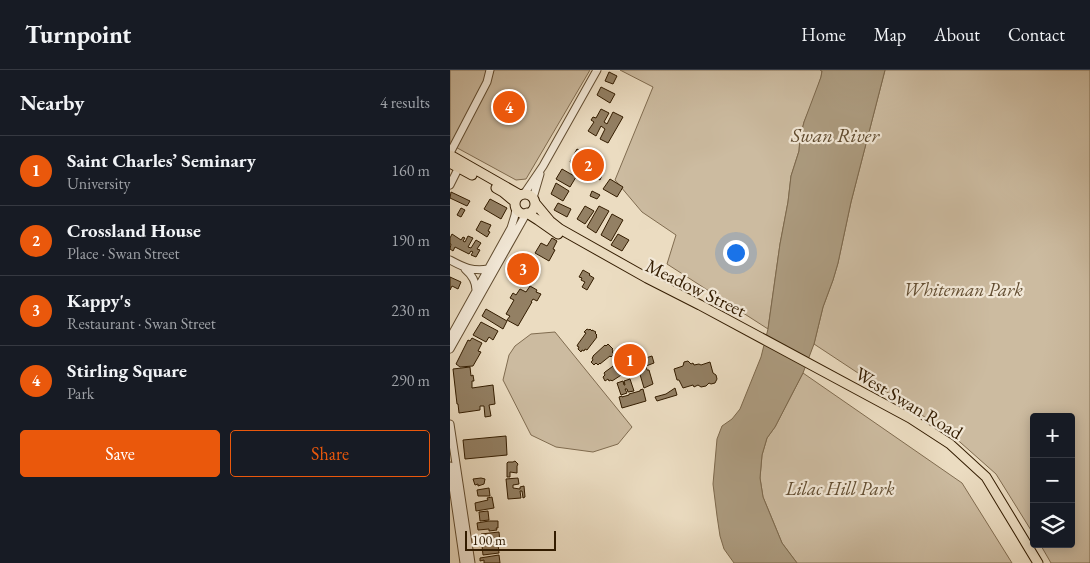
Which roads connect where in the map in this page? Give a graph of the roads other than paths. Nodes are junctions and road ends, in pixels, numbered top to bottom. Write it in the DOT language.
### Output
graph roads {
  1 [pos="490,70"];
  2 [pos="597,70"];
  3 [pos="450,154"];
  4 [pos="450,162"];
  5 [pos="460,165"];
  6 [pos="543,166"];
  7 [pos="450,185"];
  8 [pos="519,200"];
  9 [pos="534,201"];
  10 [pos="526,214"];
  11 [pos="450,260"];
  12 [pos="460,266"];
  13 [pos="488,269"];
  14 [pos="476,290"];
  15 [pos="747,331"];
  16 [pos="450,338"];
  17 [pos="450,349"];
  18 [pos="450,424"];
  19 [pos="450,466"];
  20 [pos="464,563"];
  21 [pos="471,563"];
  22 [pos="1038,563"];
  1 -- 3 [label="street"];
  2 -- 6 [label="street"];
  3 -- 5 [label="main road"];
  4 -- 5 [label="main road"];
  5 -- 7 [label="street"];
  5 -- 8 [label="main road"];
  6 -- 8 [label="street"];
  6 -- 9 [label="street"];
  8 -- 9 [label="main road"];
  8 -- 10 [label="main road"];
  8 -- 13 [label="street"];
  9 -- 10 [label="main road"];
  9 -- 15 [label="main road, Meadow Street"];
  10 -- 15 [label="main road, Meadow Street"];
  10 -- 17 [label="street"];
  11 -- 12 [label="street"];
  12 -- 13 [label="street"];
  12 -- 14 [label="street"];
  13 -- 14 [label="street"];
  14 -- 16 [label="street"];
  15 -- 22 [label="main road, West Swan Road"];
  18 -- 21 [label="street"];
  19 -- 20 [label="street"];
}
